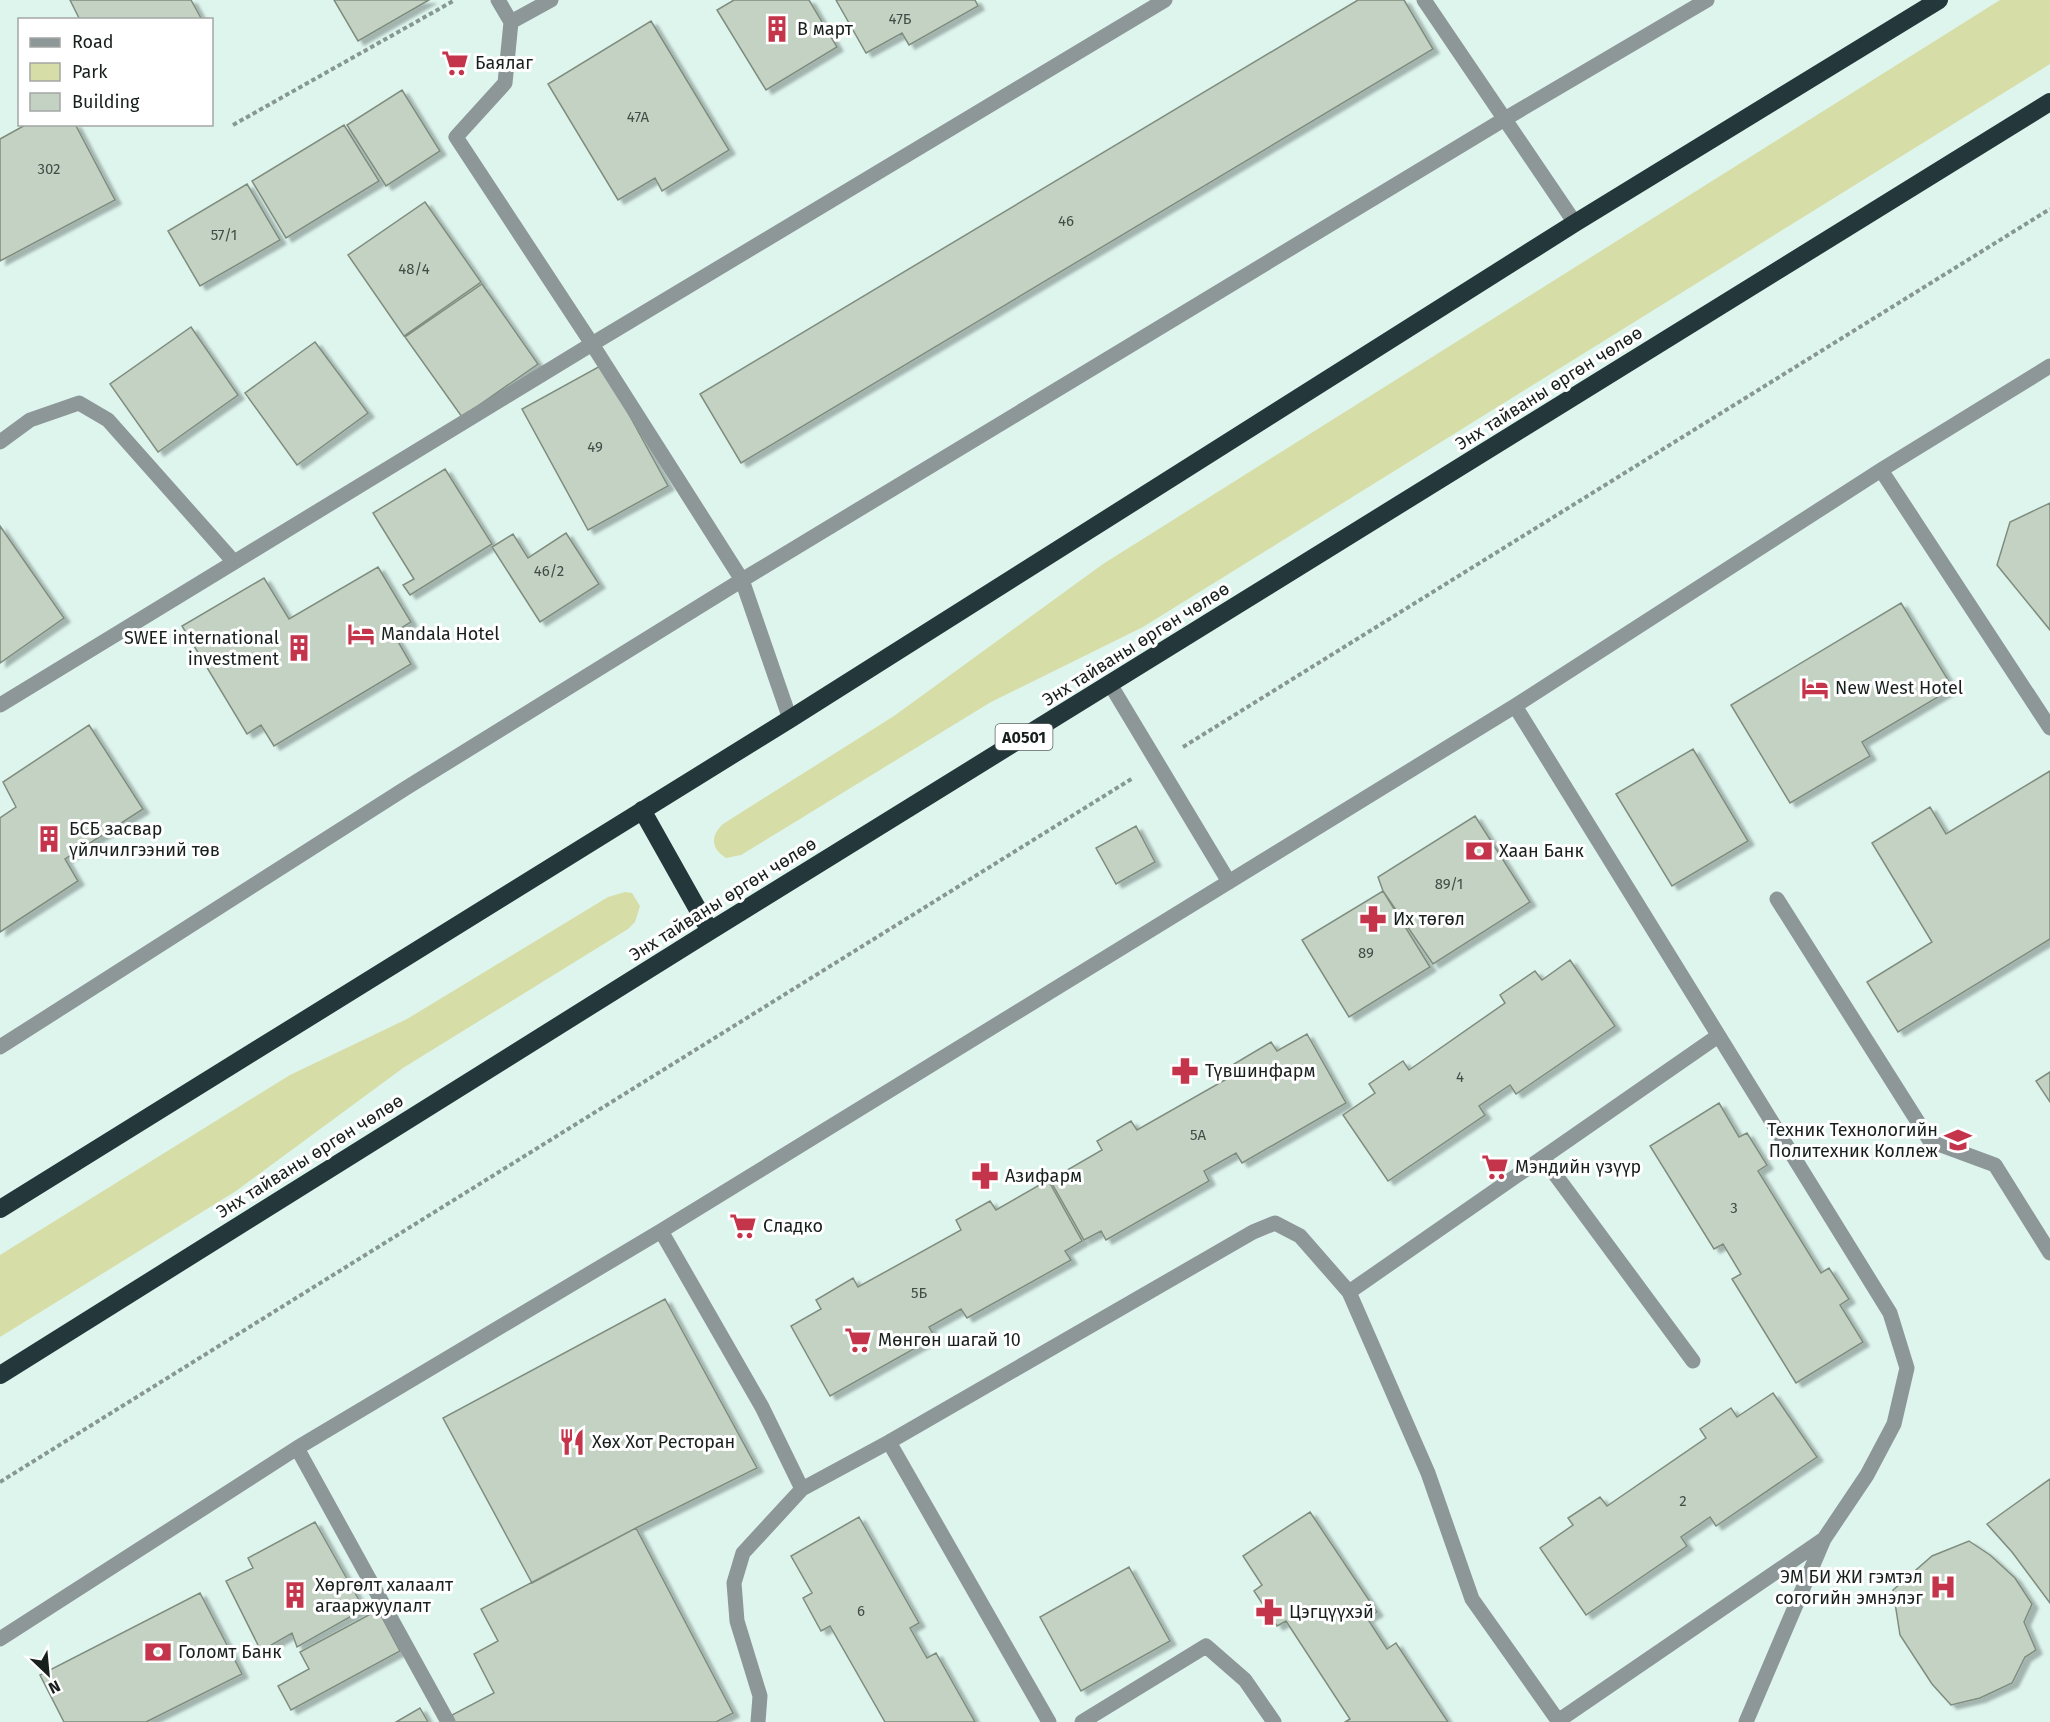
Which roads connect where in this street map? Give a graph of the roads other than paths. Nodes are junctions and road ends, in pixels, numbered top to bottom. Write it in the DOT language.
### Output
graph roads {
  1 [pos="498,0"];
  2 [pos="551,0"];
  3 [pos="1165,0"];
  4 [pos="1424,0"];
  5 [pos="1707,0"];
  6 [pos="1939,0"];
  7 [pos="511,22"];
  8 [pos="2050,102"];
  9 [pos="1503,120"];
  10 [pos="1575,224"];
  11 [pos="592,344"];
  12 [pos="2050,366"];
  13 [pos="0,442"];
  14 [pos="1881,470"];
  15 [pos="234,562"];
  16 [pos="742,580"];
  17 [pos="1110,684"];
  18 [pos="0,705"];
  19 [pos="1515,706"];
  20 [pos="790,718"];
  21 [pos="2050,728"];
  22 [pos="642,810"];
  23 [pos="1228,882"];
  24 [pos="1777,899"];
  25 [pos="710,932"];
  26 [pos="1718,1036"];
  27 [pos="0,1047"];
  28 [pos="1543,1158"];
  29 [pos="0,1209"];
  30 [pos="661,1231"];
  31 [pos="2050,1253"];
  32 [pos="1349,1292"];
  33 [pos="1693,1361"];
  34 [pos="0,1375"];
  35 [pos="889,1442"];
  36 [pos="297,1448"];
  37 [pos="801,1489"];
  38 [pos="1824,1539"];
  39 [pos="0,1639"];
  40 [pos="1559,1721"];
  41 [pos="448,1722"];
  42 [pos="758,1722"];
  43 [pos="1049,1722"];
  44 [pos="1082,1722"];
  45 [pos="1274,1722"];
  46 [pos="1746,1722"];
  1 -- 7 [label="street"];
  2 -- 7 [label="street"];
  3 -- 11 [label="street"];
  4 -- 9 [label="street"];
  5 -- 9 [label="street"];
  6 -- 10 [label="highway"];
  7 -- 11 [label="street"];
  8 -- 17 [label="highway, Энх тайваны өргөн чөлөө / A0501"];
  9 -- 10 [label="street"];
  9 -- 16 [label="street"];
  10 -- 20 [label="highway"];
  11 -- 15 [label="street"];
  11 -- 16 [label="street"];
  12 -- 14 [label="street"];
  13 -- 15 [label="street"];
  14 -- 19 [label="street"];
  14 -- 21 [label="street"];
  15 -- 18 [label="street"];
  16 -- 20 [label="street"];
  16 -- 27 [label="street"];
  17 -- 23 [label="street"];
  17 -- 25 [label="highway, Энх тайваны өргөн чөлөө / A0501"];
  19 -- 23 [label="street"];
  19 -- 26 [label="street"];
  20 -- 22 [label="highway"];
  22 -- 25 [label="highway"];
  22 -- 29 [label="highway"];
  23 -- 30 [label="street"];
  24 -- 31 [label="street"];
  25 -- 34 [label="highway, Энх тайваны өргөн чөлөө / A0501"];
  26 -- 28 [label="street"];
  26 -- 38 [label="street"];
  28 -- 32 [label="street"];
  28 -- 33 [label="street"];
  30 -- 36 [label="street"];
  30 -- 37 [label="street"];
  32 -- 35 [label="street"];
  32 -- 40 [label="street"];
  35 -- 37 [label="street"];
  35 -- 43 [label="street"];
  36 -- 39 [label="street"];
  36 -- 41 [label="street"];
  37 -- 42 [label="street"];
  38 -- 40 [label="street"];
  38 -- 46 [label="street"];
  44 -- 45 [label="street"];
}
